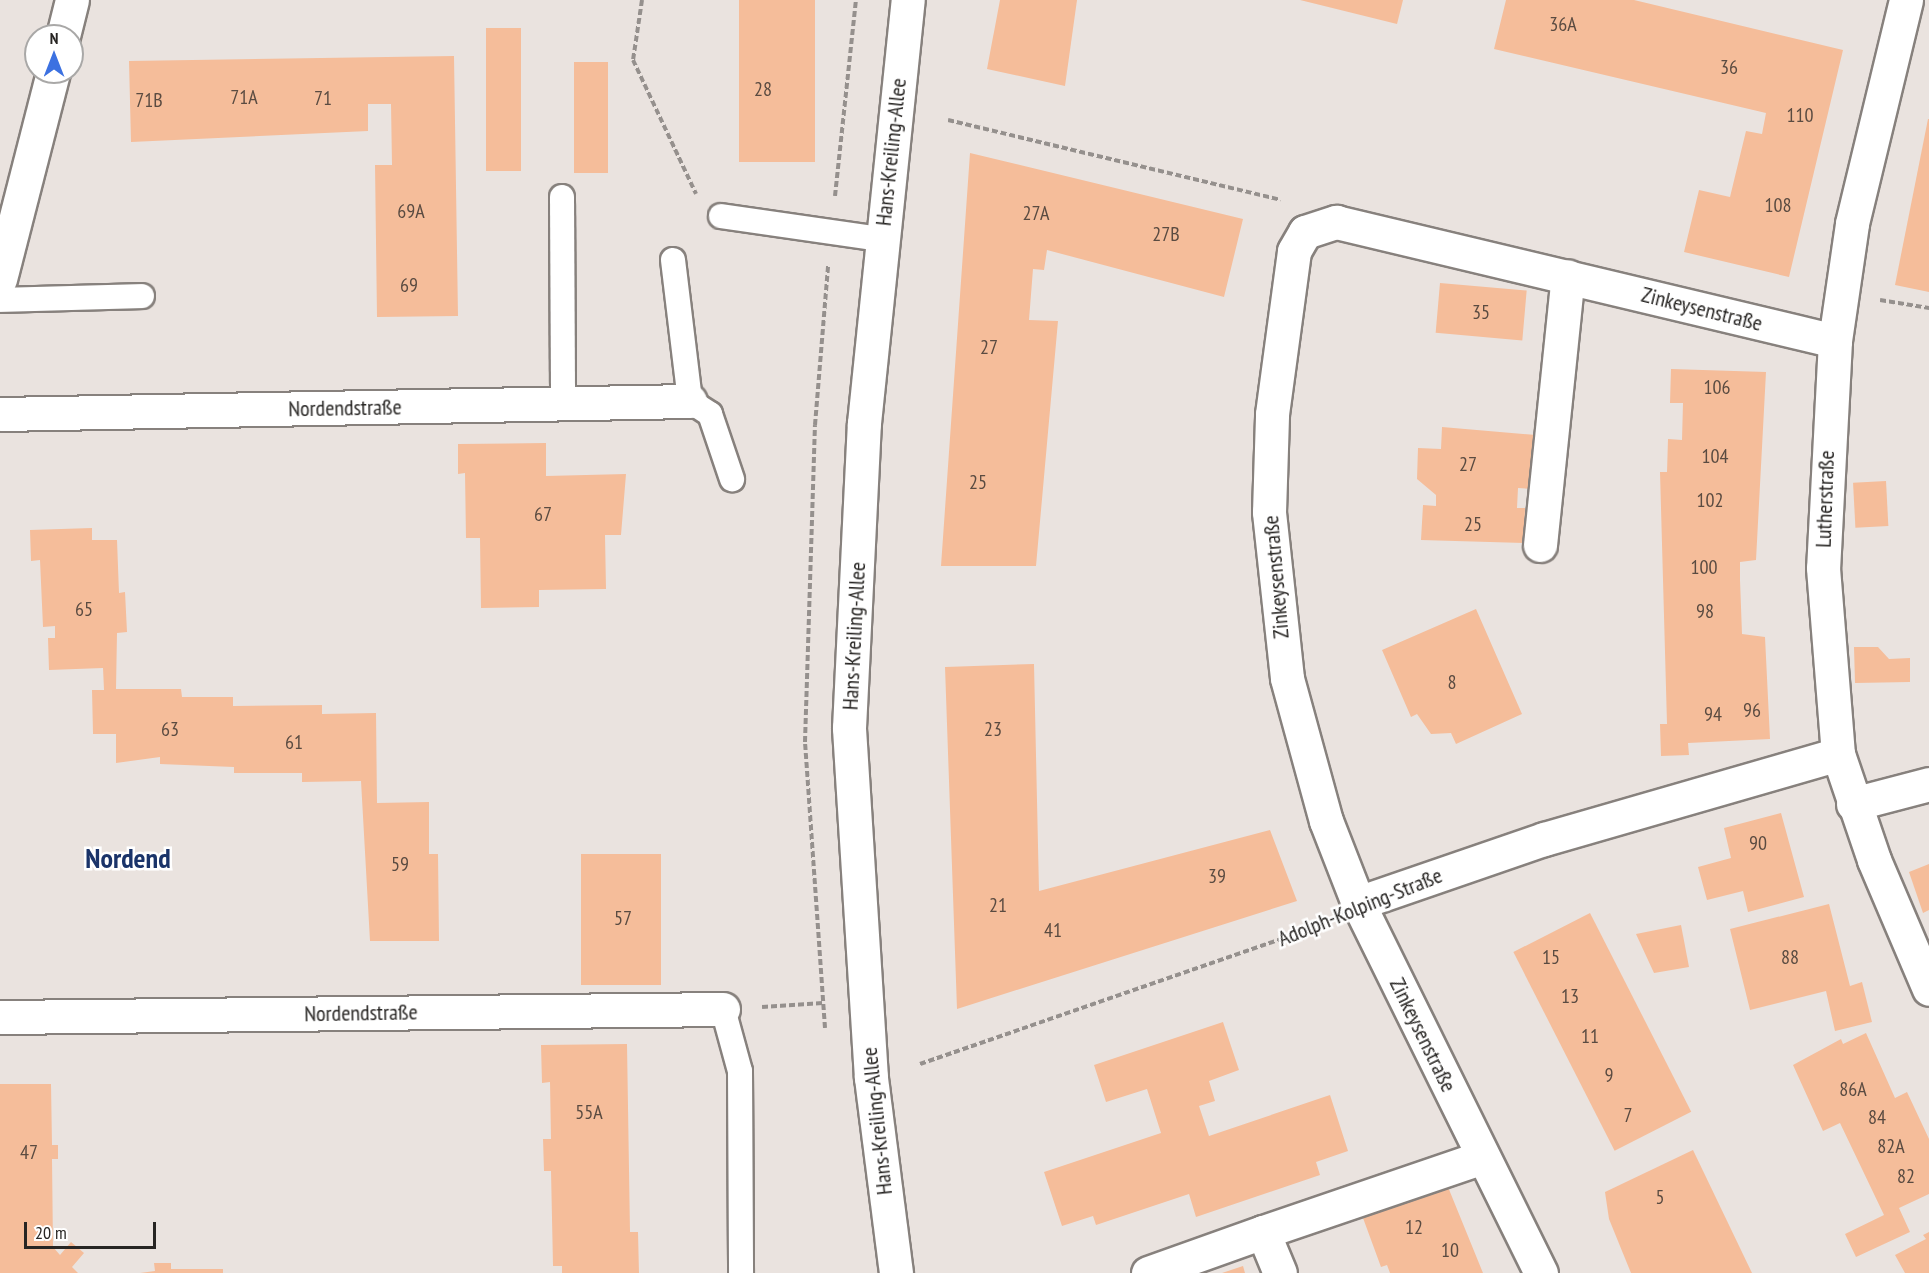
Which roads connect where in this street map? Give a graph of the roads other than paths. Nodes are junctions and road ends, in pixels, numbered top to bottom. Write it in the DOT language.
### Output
graph roads {
  1 [pos="72,0"];
  2 [pos="908,0"];
  3 [pos="1906,0"];
  4 [pos="66,24"];
  5 [pos="50,84"];
  6 [pos="562,197"];
  7 [pos="721,216"];
  8 [pos="881,239"];
  9 [pos="673,260"];
  10 [pos="1568,276"];
  11 [pos="0,279"];
  12 [pos="142,296"];
  13 [pos="0,300"];
  14 [pos="1835,342"];
  15 [pos="690,401"];
  16 [pos="563,403"];
  17 [pos="0,414"];
  18 [pos="732,478"];
  19 [pos="1540,545"];
  20 [pos="1838,754"];
  21 [pos="1929,784"];
  22 [pos="1853,804"];
  23 [pos="1358,903"];
  24 [pos="1929,989"];
  25 [pos="723,1009"];
  26 [pos="0,1017"];
  27 [pos="1483,1156"];
  28 [pos="1263,1232"];
  29 [pos="741,1273"];
  30 [pos="896,1273"];
  31 [pos="1148,1273"];
  32 [pos="1280,1273"];
  33 [pos="1541,1273"];
  1 -- 4 [label="street"];
  2 -- 8 [label="street, Hans-Kreiling-Allee"];
  3 -- 14 [label="street, Lutherstraße"];
  5 -- 11 [label="street"];
  6 -- 16 [label="lane"];
  7 -- 8 [label="lane"];
  8 -- 30 [label="street, Hans-Kreiling-Allee"];
  9 -- 15 [label="lane"];
  10 -- 14 [label="street, Zinkeysenstraße"];
  10 -- 19 [label="street"];
  10 -- 23 [label="street, Zinkeysenstraße"];
  12 -- 13 [label="lane"];
  14 -- 20 [label="street, Lutherstraße"];
  15 -- 16 [label="street, Nordendstraße"];
  15 -- 18 [label="lane"];
  16 -- 17 [label="street, Nordendstraße"];
  20 -- 22 [label="street, Lutherstraße"];
  20 -- 23 [label="street, Adolph-Kolping-Straße"];
  21 -- 22 [label="street"];
  22 -- 24 [label="street, Lutherstraße"];
  23 -- 27 [label="street, Zinkeysenstraße"];
  25 -- 26 [label="street, Nordendstraße"];
  25 -- 29 [label="lane"];
  27 -- 28 [label="street"];
  27 -- 33 [label="street, Zinkeysenstraße"];
  28 -- 31 [label="street"];
  28 -- 32 [label="street"];
}
